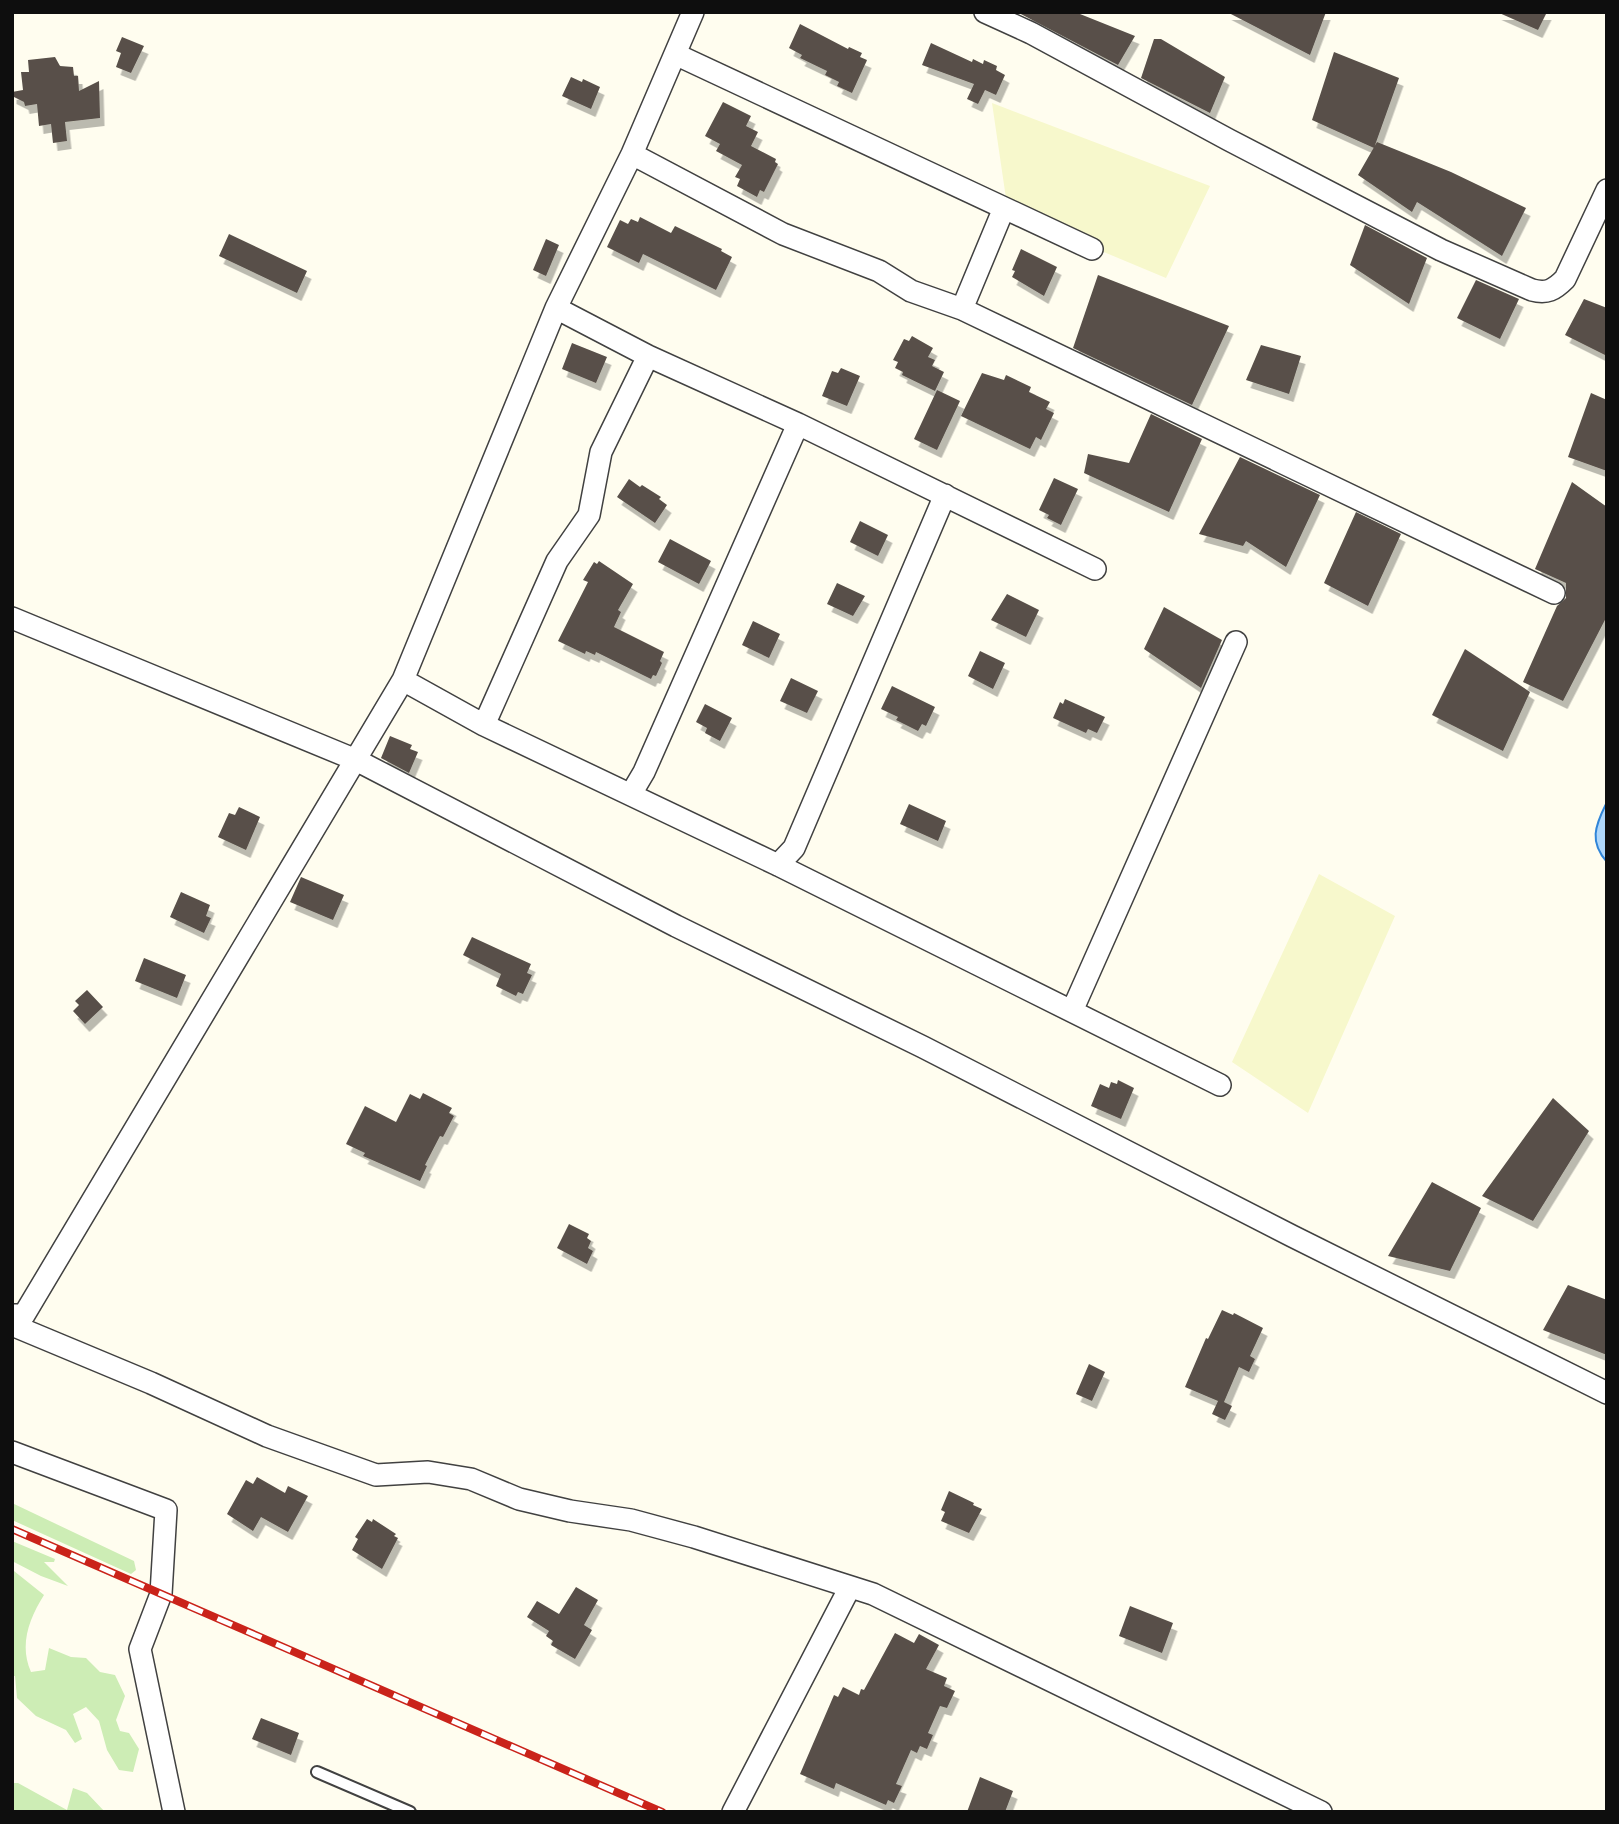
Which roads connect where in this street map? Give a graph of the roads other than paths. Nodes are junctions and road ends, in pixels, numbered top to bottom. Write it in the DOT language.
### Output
graph roads {
  1 [pos="693,12"];
  2 [pos="985,12"];
  3 [pos="675,54"];
  4 [pos="632,154"];
  5 [pos="1607,190"];
  6 [pos="1004,208"];
  7 [pos="1092,249"];
  8 [pos="556,308"];
  9 [pos="962,309"];
  10 [pos="648,356"];
  11 [pos="798,424"];
  12 [pos="945,495"];
  13 [pos="1094,569"];
  14 [pos="1554,593"];
  15 [pos="12,618"];
  16 [pos="1236,642"];
  17 [pos="403,680"];
  18 [pos="484,725"];
  19 [pos="356,761"];
  20 [pos="631,794"];
  21 [pos="778,865"];
  22 [pos="1072,1011"];
  23 [pos="1220,1084"];
  24 [pos="12,1315"];
  25 [pos="12,1325"];
  26 [pos="1607,1392"];
  27 [pos="12,1452"];
  28 [pos="850,1587"];
  29 [pos="317,1772"];
  30 [pos="174,1812"];
  31 [pos="410,1812"];
  32 [pos="733,1812"];
  33 [pos="1321,1812"];
  1 -- 3 [label="street"];
  2 -- 5 [label="street"];
  3 -- 4 [label="street"];
  3 -- 6 [label="street"];
  4 -- 8 [label="street"];
  4 -- 9 [label="street"];
  6 -- 7 [label="street"];
  6 -- 9 [label="street"];
  8 -- 10 [label="street"];
  8 -- 17 [label="street"];
  9 -- 14 [label="street"];
  10 -- 11 [label="street"];
  10 -- 18 [label="street"];
  11 -- 12 [label="street"];
  11 -- 20 [label="street"];
  12 -- 13 [label="street"];
  12 -- 21 [label="street"];
  15 -- 19 [label="street"];
  16 -- 22 [label="street"];
  17 -- 18 [label="street"];
  17 -- 19 [label="street"];
  18 -- 20 [label="street"];
  19 -- 24 [label="street"];
  19 -- 26 [label="street"];
  20 -- 21 [label="street"];
  21 -- 22 [label="street"];
  22 -- 23 [label="street"];
  25 -- 28 [label="street"];
  27 -- 30 [label="street"];
  28 -- 32 [label="street"];
  28 -- 33 [label="street"];
  29 -- 31 [label="lane"];
}
